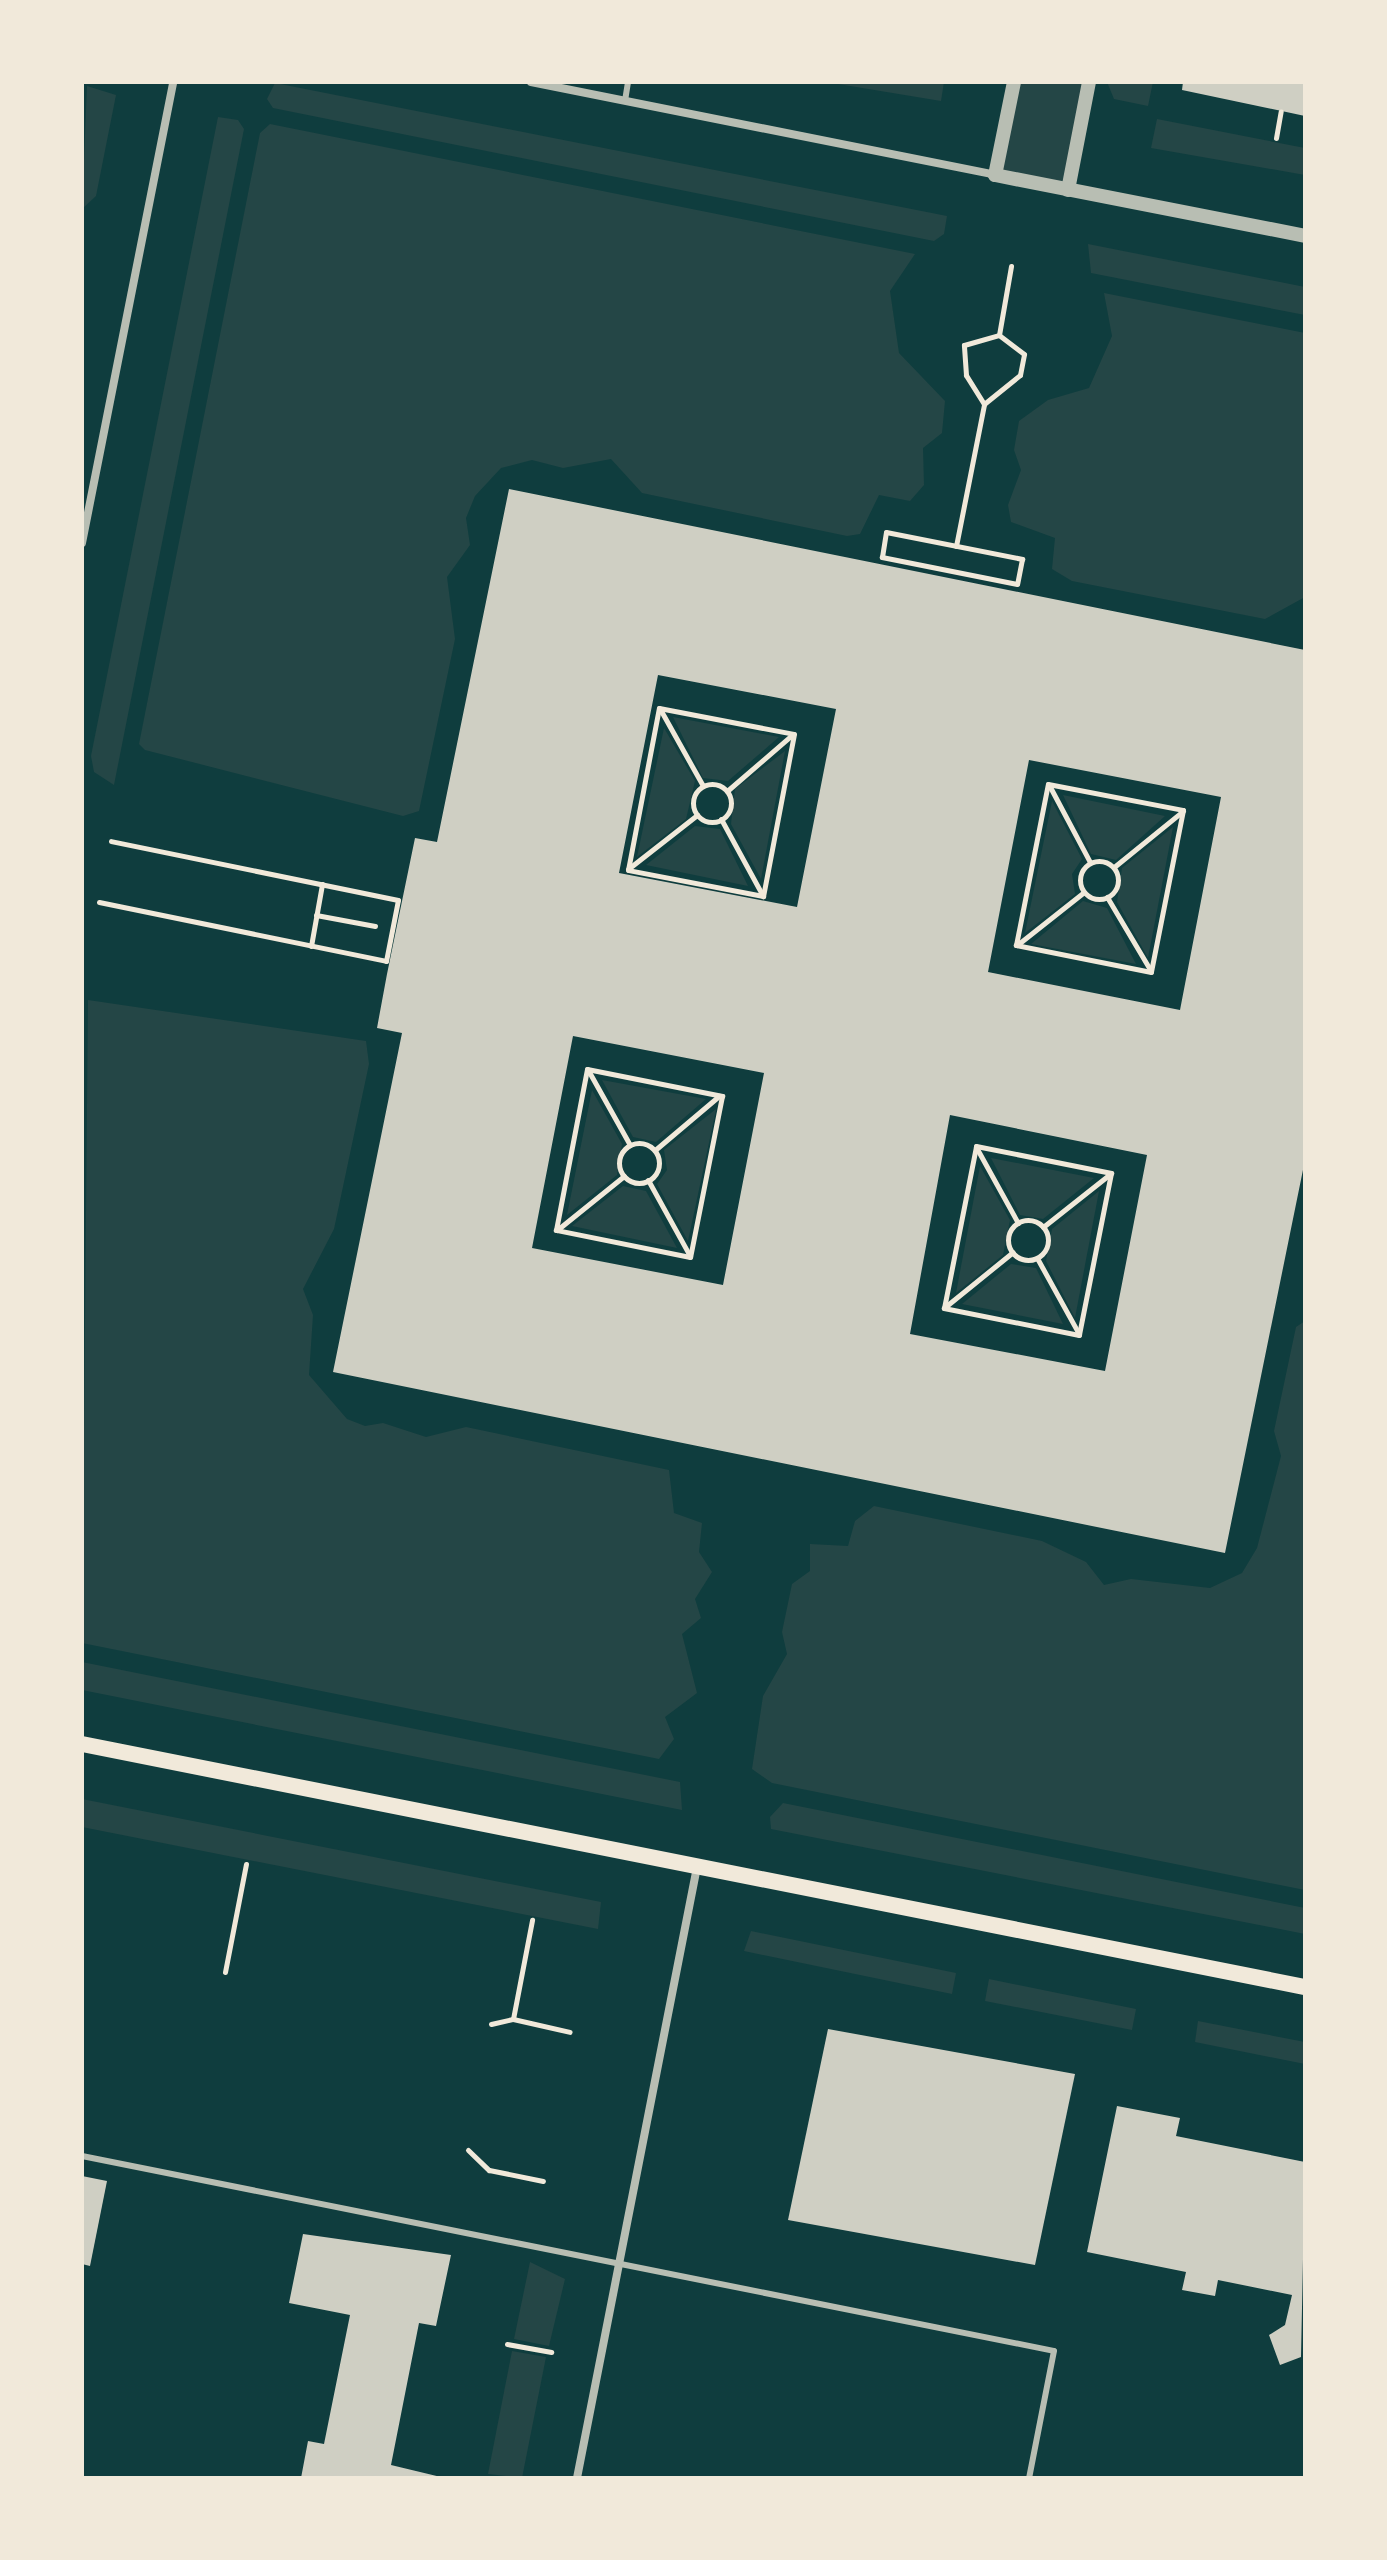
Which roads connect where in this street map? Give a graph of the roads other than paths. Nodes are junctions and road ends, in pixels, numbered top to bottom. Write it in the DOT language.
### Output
graph roads {
  1 [pos="173,82"];
  2 [pos="531,82"];
  3 [pos="628,82"];
  4 [pos="1014,82"];
  5 [pos="1089,82"];
  6 [pos="625,101"];
  7 [pos="995,175"];
  8 [pos="1068,190"];
  9 [pos="1305,236"];
  10 [pos="82,543"];
  11 [pos="82,1744"];
  12 [pos="697,1867"];
  13 [pos="1305,1987"];
  14 [pos="82,2156"];
  15 [pos="619,2260"];
  16 [pos="577,2478"];
  17 [pos="1029,2478"];
  1 -- 10 [label="street"];
  2 -- 6 [label="street"];
  3 -- 6 [label="lane"];
  4 -- 7 [label="street"];
  5 -- 8 [label="street"];
  6 -- 7 [label="street"];
  7 -- 8 [label="street"];
  8 -- 9 [label="street"];
  11 -- 12 [label="main road"];
  12 -- 13 [label="main road"];
  12 -- 15 [label="street"];
  14 -- 15 [label="lane"];
  15 -- 16 [label="street"];
  15 -- 17 [label="lane"];
}
